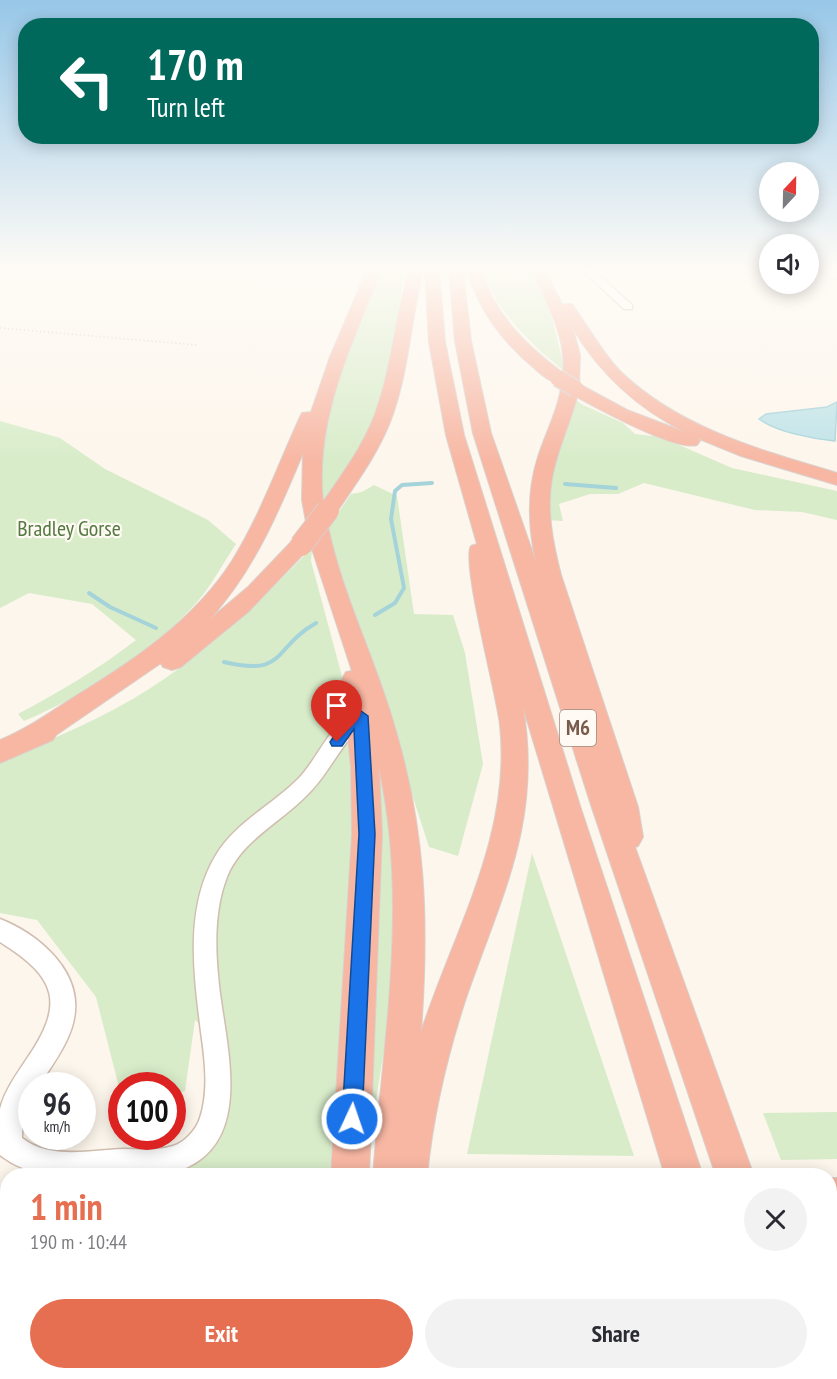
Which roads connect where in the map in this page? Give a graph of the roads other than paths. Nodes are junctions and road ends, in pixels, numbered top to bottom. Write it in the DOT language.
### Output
graph roads {
  1 [pos="349,334"];
  2 [pos="402,334"];
  3 [pos="436,334"];
  4 [pos="462,334"];
  5 [pos="509,334"];
  6 [pos="565,334"];
  7 [pos="584,334"];
  8 [pos="337,365"];
  9 [pos="837,480"];
  10 [pos="481,526"];
  11 [pos="339,600"];
  12 [pos="361,716"];
  13 [pos="28,740"];
  14 [pos="0,752"];
  15 [pos="637,898"];
  16 [pos="0,930"];
  17 [pos="74,1168"];
  18 [pos="105,1168"];
  19 [pos="350,1168"];
  20 [pos="393,1168"];
  21 [pos="409,1168"];
  22 [pos="681,1168"];
  23 [pos="732,1168"];
  1 -- 8 [label="highway"];
  2 -- 13 [label="highway, bridge"];
  3 -- 10 [label="highway, M6"];
  4 -- 15 [label="highway, M6"];
  5 -- 9 [label="highway, bridge"];
  6 -- 15 [label="highway"];
  7 -- 9 [label="highway"];
  8 -- 11 [label="highway"];
  8 -- 13 [label="highway"];
  10 -- 21 [label="highway"];
  10 -- 22 [label="highway, M6"];
  11 -- 12 [label="highway"];
  11 -- 20 [label="highway"];
  12 -- 18 [label="lane"];
  12 -- 19 [label="highway"];
  13 -- 14 [label="highway"];
  15 -- 23 [label="highway, M6"];
  16 -- 17 [label="lane"];
}
